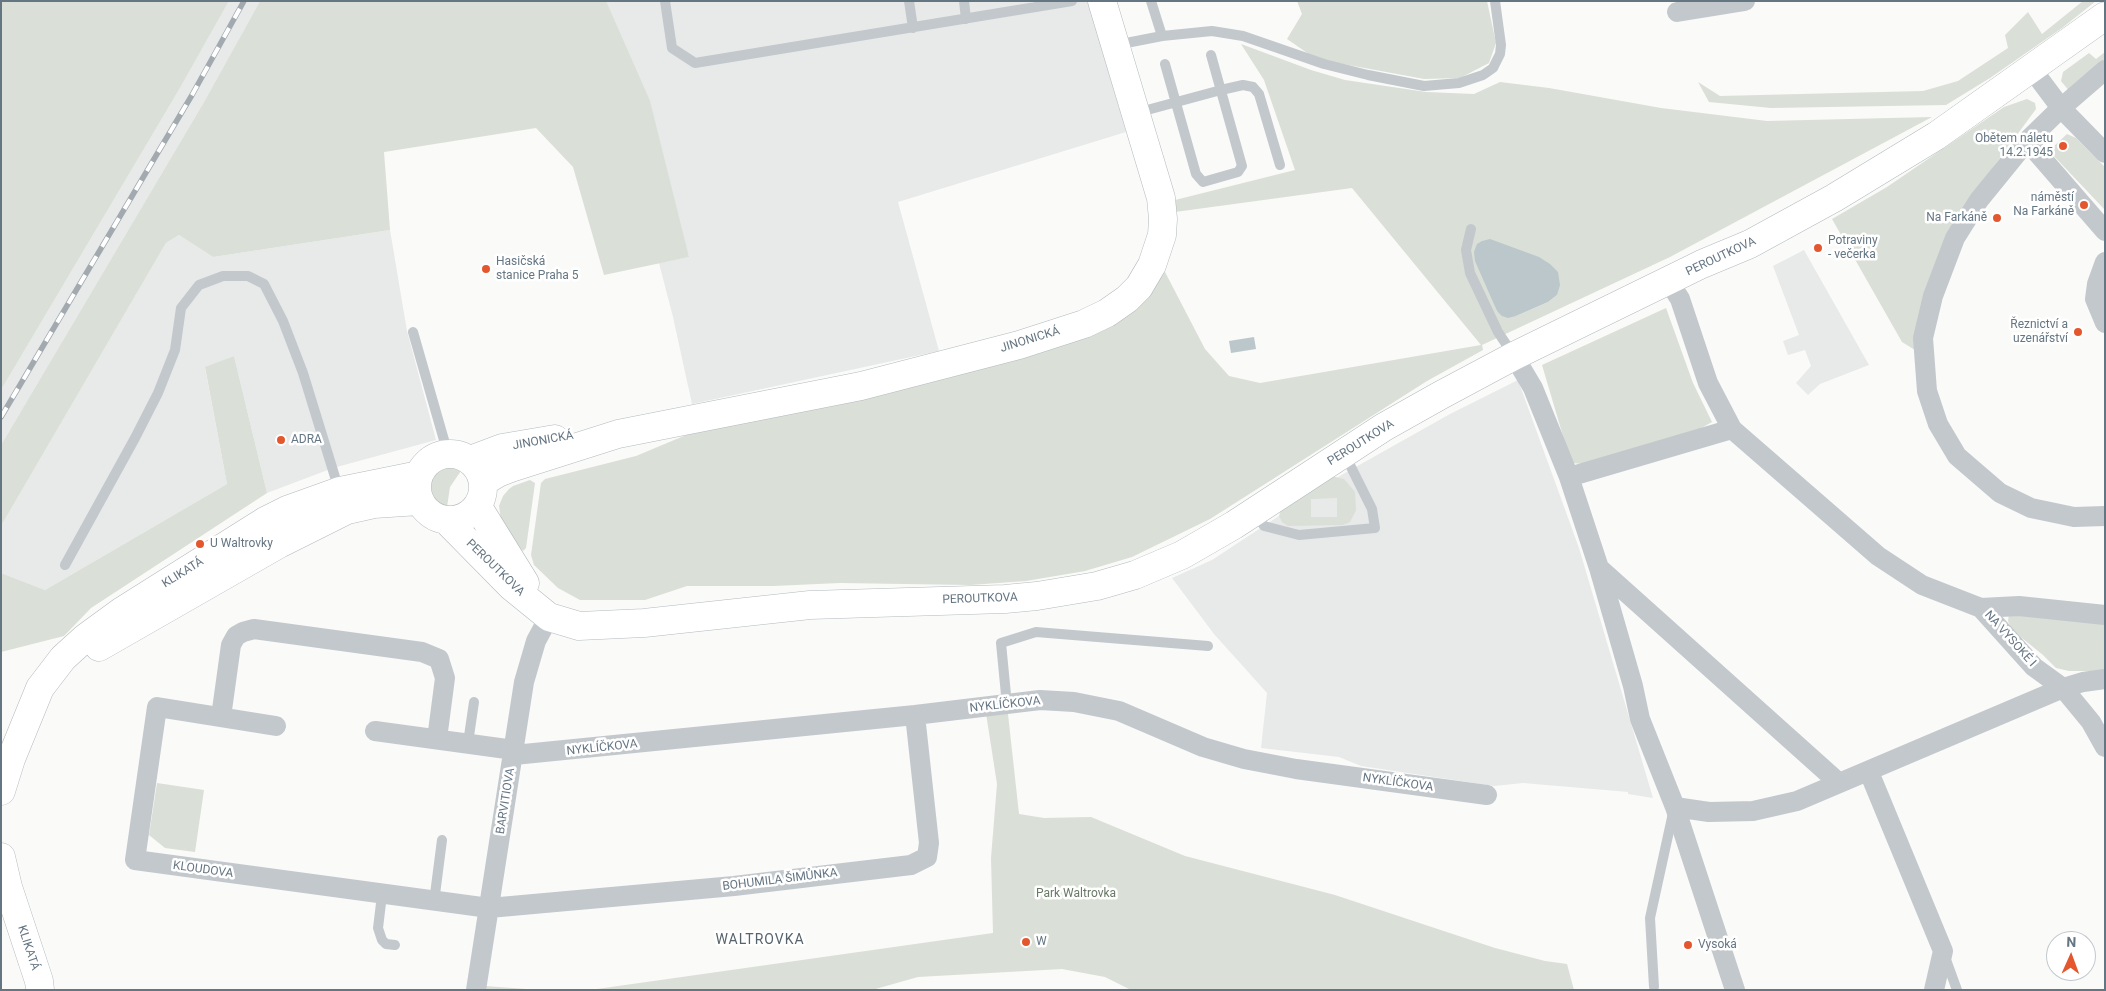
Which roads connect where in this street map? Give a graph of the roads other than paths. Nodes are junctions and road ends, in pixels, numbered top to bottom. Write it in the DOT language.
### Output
graph roads {
  1 [pos="665,1"];
  2 [pos="909,1"];
  3 [pos="964,1"];
  4 [pos="1072,1"];
  5 [pos="1102,1"];
  6 [pos="1151,1"];
  7 [pos="1495,1"];
  8 [pos="1745,1"];
  9 [pos="1677,12"];
  10 [pos="2105,16"];
  11 [pos="966,19"];
  12 [pos="913,28"];
  13 [pos="1162,36"];
  14 [pos="1115,45"];
  15 [pos="1211,55"];
  16 [pos="1165,64"];
  17 [pos="2031,68"];
  18 [pos="2105,70"];
  19 [pos="1221,90"];
  20 [pos="1176,102"];
  21 [pos="2061,108"];
  22 [pos="1135,113"];
  23 [pos="2027,142"];
  24 [pos="2105,153"];
  25 [pos="1280,165"];
  26 [pos="1471,229"];
  27 [pos="2105,231"];
  28 [pos="2105,262"];
  29 [pos="1668,282"];
  30 [pos="2105,323"];
  31 [pos="414,332"];
  32 [pos="1514,356"];
  33 [pos="1732,429"];
  34 [pos="1344,454"];
  35 [pos="470,476"];
  36 [pos="1569,477"];
  37 [pos="419,488"];
  38 [pos="340,491"];
  39 [pos="1254,512"];
  40 [pos="2105,516"];
  41 [pos="447,521"];
  42 [pos="65,565"];
  43 [pos="1599,568"];
  44 [pos="1981,608"];
  45 [pos="547,615"];
  46 [pos="2105,615"];
  47 [pos="1208,646"];
  48 [pos="2105,679"];
  49 [pos="2064,688"];
  50 [pos="474,702"];
  51 [pos="1007,705"];
  52 [pos="915,715"];
  53 [pos="221,717"];
  54 [pos="276,726"];
  55 [pos="24,727"];
  56 [pos="375,731"];
  57 [pos="437,739"];
  58 [pos="468,743"];
  59 [pos="2105,747"];
  60 [pos="514,752"];
  61 [pos="1869,772"];
  62 [pos="1839,783"];
  63 [pos="1,791"];
  64 [pos="1486,795"];
  65 [pos="1674,807"];
  66 [pos="442,840"];
  67 [pos="1,857"];
  68 [pos="382,894"];
  69 [pos="434,902"];
  70 [pos="489,908"];
  71 [pos="395,945"];
  72 [pos="1943,951"];
  73 [pos="1654,986"];
  74 [pos="41,987"];
  75 [pos="476,990"];
  76 [pos="1734,990"];
  77 [pos="1934,990"];
  78 [pos="1957,990"];
  1 -- 12 [label="lane"];
  2 -- 12 [label="lane"];
  3 -- 11 [label="lane"];
  4 -- 11 [label="lane"];
  5 -- 14 [label="street, JINONICKÁ"];
  6 -- 13 [label="lane"];
  7 -- 13 [label="lane"];
  8 -- 9 [label="street"];
  10 -- 17 [label="street, PEROUTKOVA"];
  11 -- 12 [label="lane"];
  13 -- 14 [label="lane"];
  14 -- 22 [label="street, JINONICKÁ"];
  15 -- 19 [label="lane"];
  16 -- 20 [label="lane"];
  17 -- 21 [label="street"];
  17 -- 29 [label="street, PEROUTKOVA"];
  18 -- 21 [label="street"];
  19 -- 20 [label="lane"];
  19 -- 20 [label="lane"];
  19 -- 25 [label="lane"];
  20 -- 22 [label="lane"];
  21 -- 23 [label="street"];
  21 -- 24 [label="street"];
  22 -- 35 [label="street, JINONICKÁ"];
  23 -- 27 [label="street"];
  23 -- 40 [label="street"];
  26 -- 32 [label="lane"];
  28 -- 30 [label="street"];
  29 -- 32 [label="street, PEROUTKOVA"];
  29 -- 33 [label="street"];
  31 -- 35 [label="lane"];
  32 -- 34 [label="street, PEROUTKOVA"];
  32 -- 36 [label="street"];
  33 -- 36 [label="street"];
  33 -- 44 [label="street"];
  34 -- 39 [label="street, PEROUTKOVA"];
  34 -- 39 [label="lane"];
  35 -- 37 [label="street"];
  35 -- 41 [label="street"];
  35 -- 45 [label="street, PEROUTKOVA"];
  36 -- 43 [label="street"];
  37 -- 38 [label="street, KLIKATÁ"];
  37 -- 41 [label="street"];
  37 -- 55 [label="street, KLIKATÁ"];
  38 -- 42 [label="lane"];
  38 -- 55 [label="street, KLIKATÁ"];
  39 -- 45 [label="street, PEROUTKOVA"];
  41 -- 45 [label="street, PEROUTKOVA"];
  43 -- 62 [label="street"];
  43 -- 65 [label="street"];
  44 -- 46 [label="street"];
  44 -- 49 [label="street, NA VYSOKÉ I"];
  45 -- 60 [label="street, BARVITIOVA"];
  47 -- 51 [label="lane"];
  48 -- 49 [label="street"];
  49 -- 59 [label="street, NA VYSOKÉ I"];
  49 -- 61 [label="street"];
  50 -- 58 [label="lane"];
  51 -- 52 [label="street, NYKLÍČKOVA"];
  51 -- 64 [label="street, NYKLÍČKOVA"];
  52 -- 60 [label="street, NYKLÍČKOVA"];
  52 -- 70 [label="street, BOHUMILA ŠIMŮNKA"];
  53 -- 54 [label="street, KLOUDOVA"];
  53 -- 57 [label="street"];
  53 -- 68 [label="street, KLOUDOVA"];
  55 -- 63 [label="street, KLIKATÁ"];
  56 -- 57 [label="street"];
  57 -- 58 [label="street"];
  58 -- 60 [label="street"];
  60 -- 70 [label="street, BARVITIOVA"];
  61 -- 62 [label="street"];
  61 -- 72 [label="street"];
  62 -- 65 [label="street"];
  65 -- 73 [label="lane"];
  65 -- 76 [label="street"];
  66 -- 69 [label="lane"];
  67 -- 74 [label="street, KLIKATÁ"];
  68 -- 69 [label="street, KLOUDOVA"];
  68 -- 71 [label="lane"];
  69 -- 70 [label="street, KLOUDOVA"];
  70 -- 75 [label="street, BARVITIOVA"];
  72 -- 77 [label="street"];
  72 -- 78 [label="lane"];
}
